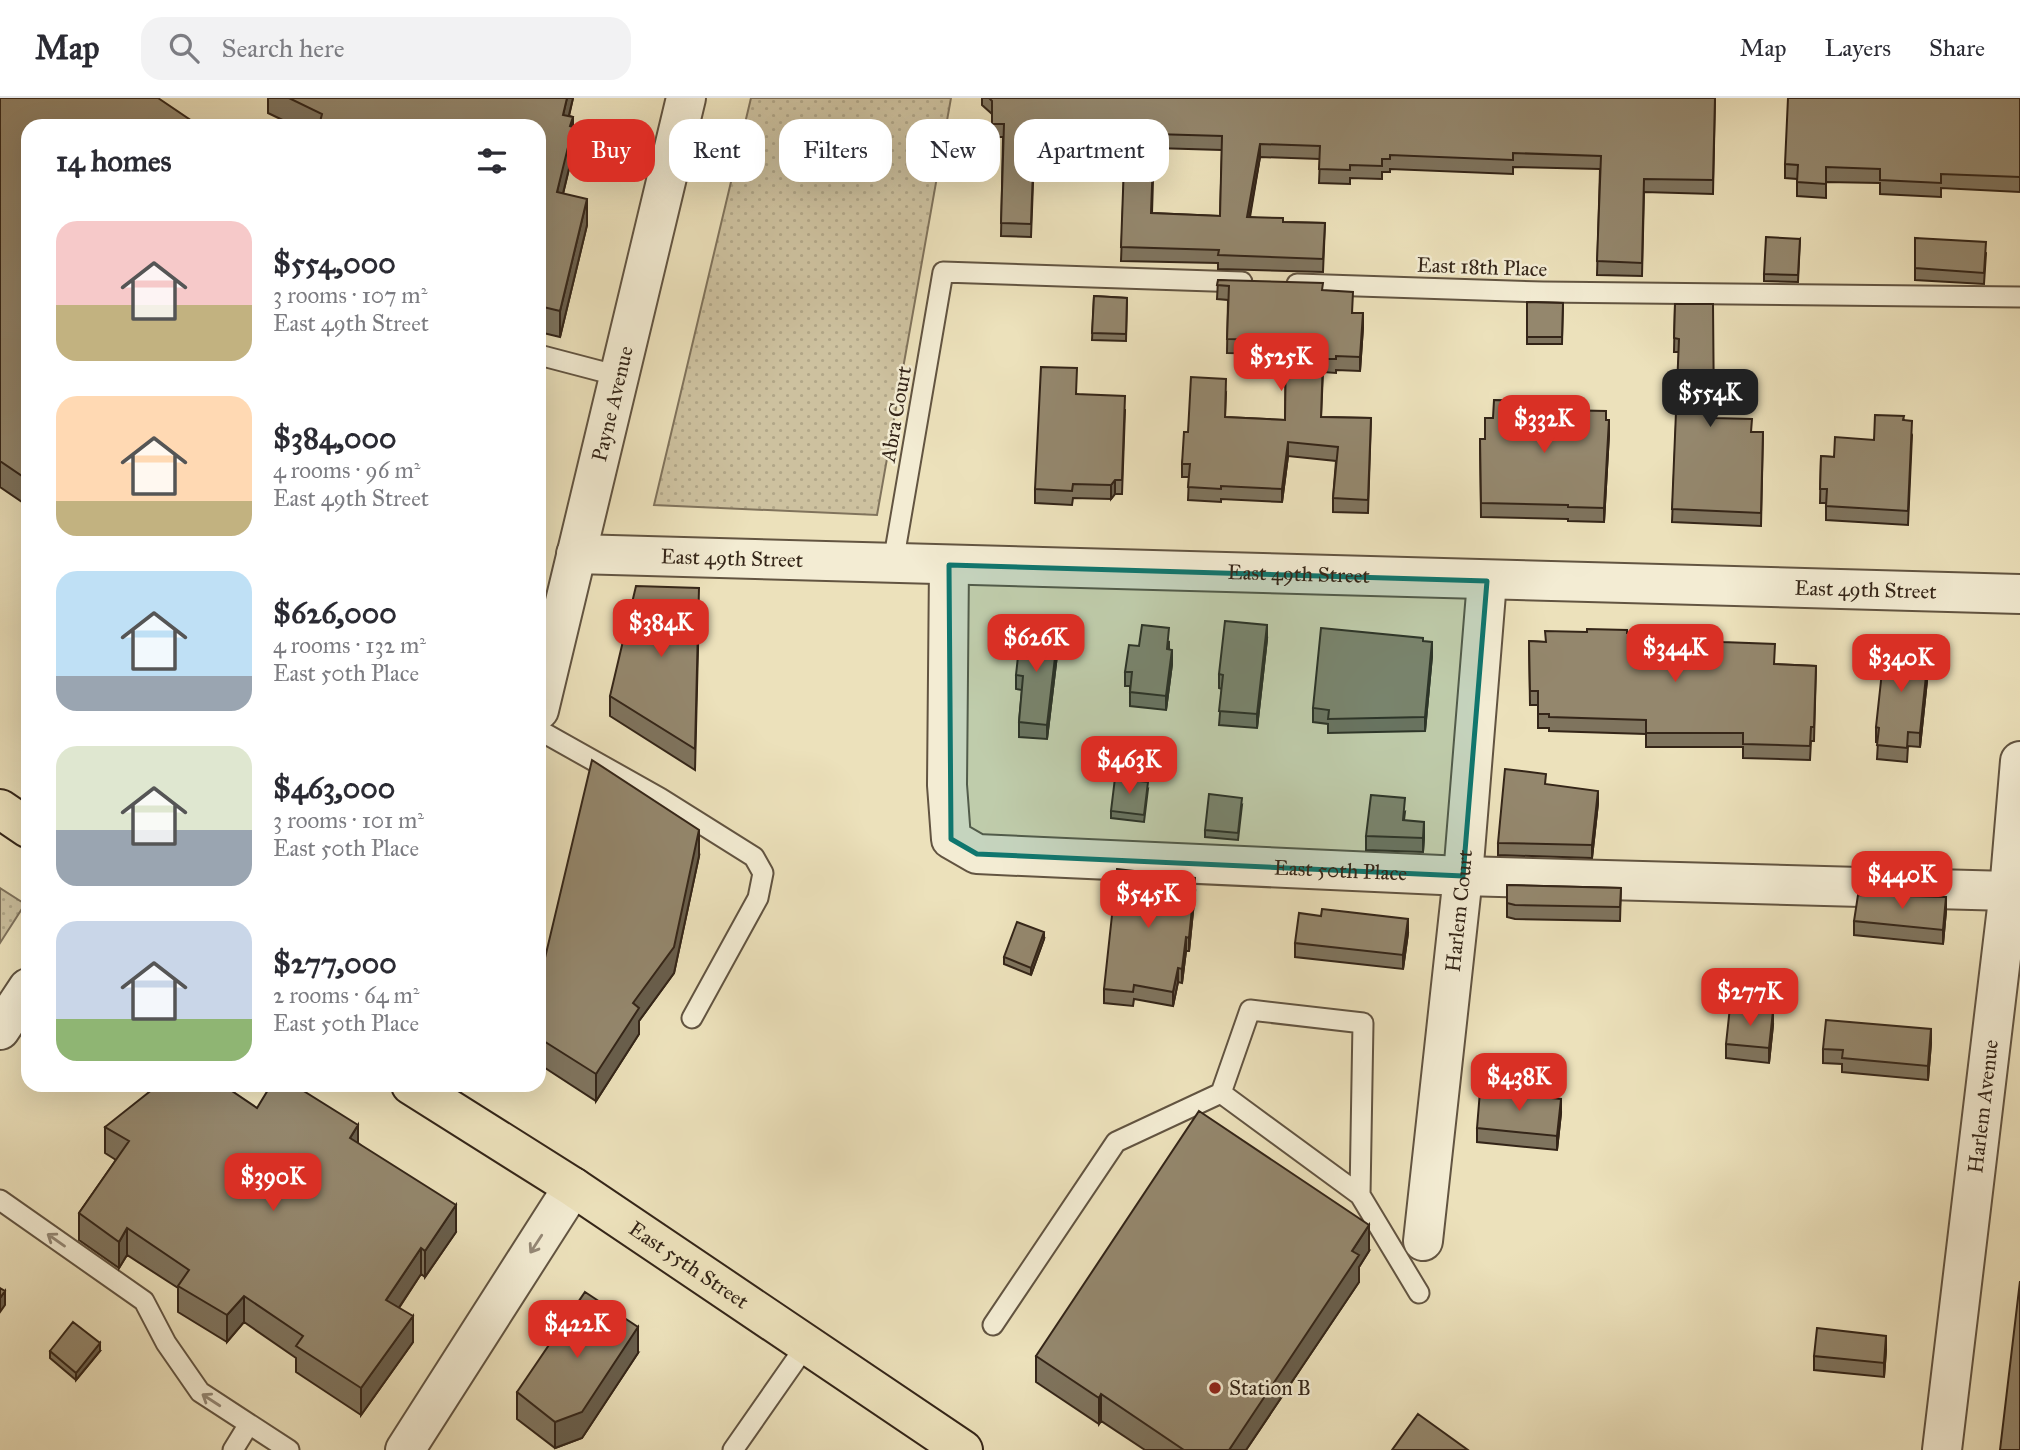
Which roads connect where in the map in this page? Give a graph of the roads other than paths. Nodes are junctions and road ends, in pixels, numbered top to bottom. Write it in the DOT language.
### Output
graph roads {
  1 [pos="686,98"];
  2 [pos="943,272"];
  3 [pos="2020,297"];
  4 [pos="546,357"];
  5 [pos="619,376"];
  6 [pos="576,554"];
  7 [pos="893,563"];
  8 [pos="949,565"];
  9 [pos="1487,581"];
  10 [pos="2020,594"];
  11 [pos="546,680"];
  12 [pos="546,734"];
  13 [pos="2020,761"];
  14 [pos="0,809"];
  15 [pos="21,823"];
  16 [pos="1463,876"];
  17 [pos="2008,891"];
  18 [pos="21,998"];
  19 [pos="692,1018"];
  20 [pos="0,1030"];
  21 [pos="1221,1093"];
  22 [pos="446,1096"];
  23 [pos="573,1187"];
  24 [pos="1360,1195"];
  25 [pos="0,1200"];
  26 [pos="1423,1241"];
  27 [pos="1419,1293"];
  28 [pos="993,1325"];
  29 [pos="807,1344"];
  30 [pos="249,1424"];
  31 [pos="233,1450"];
  32 [pos="289,1450"];
  33 [pos="405,1450"];
  34 [pos="733,1450"];
  35 [pos="963,1450"];
  36 [pos="1942,1450"];
  1 -- 5 [label="street, Payne Avenue"];
  2 -- 3 [label="lane, East 18th Place"];
  2 -- 7 [label="lane, Abra Court"];
  4 -- 5 [label="lane"];
  5 -- 6 [label="street, Payne Avenue"];
  6 -- 7 [label="street, East 49th Street"];
  6 -- 11 [label="street, Payne Avenue"];
  7 -- 8 [label="street, East 49th Street"];
  8 -- 9 [label="street, East 49th Street"];
  8 -- 16 [label="street, East 50th Place"];
  9 -- 10 [label="street, East 49th Street"];
  9 -- 16 [label="street, Harlem Court"];
  12 -- 19 [label="lane"];
  13 -- 17 [label="street, Harlem Avenue"];
  14 -- 15 [label="main road"];
  16 -- 17 [label="street, East 50th Place"];
  16 -- 26 [label="street, Harlem Court"];
  17 -- 36 [label="street, Harlem Avenue"];
  18 -- 20 [label="street"];
  21 -- 24 [label="lane"];
  21 -- 24 [label="lane"];
  21 -- 28 [label="lane"];
  22 -- 23 [label="main road, East 55th Street"];
  23 -- 29 [label="main road, East 55th Street"];
  23 -- 33 [label="street, one-way"];
  24 -- 27 [label="lane"];
  30 -- 25 [label="lane, one-way"];
  29 -- 34 [label="lane"];
  29 -- 35 [label="main road, East 55th Street"];
  30 -- 31 [label="lane"];
  30 -- 32 [label="lane"];
}
